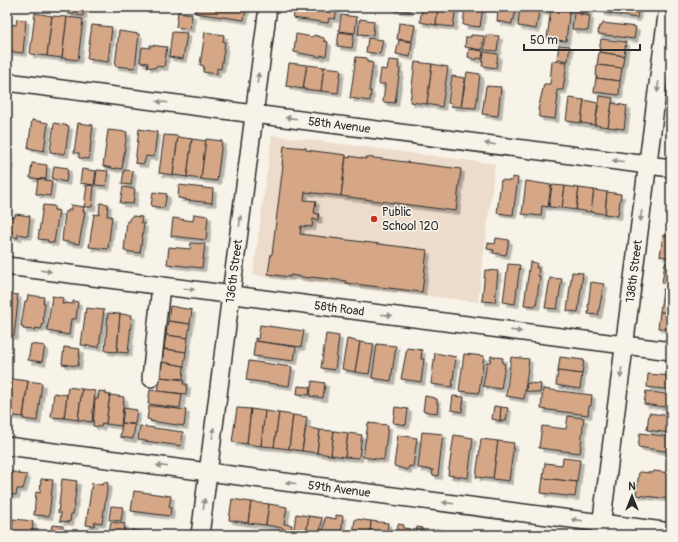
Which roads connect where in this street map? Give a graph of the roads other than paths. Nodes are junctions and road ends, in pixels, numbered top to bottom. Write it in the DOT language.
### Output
graph roads {
  1 [pos="268,7"];
  2 [pos="668,7"];
  3 [pos="7,82"];
  4 [pos="254,114"];
  5 [pos="648,164"];
  6 [pos="671,168"];
  7 [pos="7,266"];
  8 [pos="161,286"];
  9 [pos="231,295"];
  10 [pos="624,345"];
  11 [pos="671,351"];
  12 [pos="150,378"];
  13 [pos="7,446"];
  14 [pos="208,472"];
  15 [pos="600,529"];
  16 [pos="671,532"];
  17 [pos="200,535"];
  4 -- 1 [label="street, 136th Street, one-way"];
  2 -- 5 [label="street, 138th Street, one-way"];
  4 -- 3 [label="street, 58th Avenue, one-way"];
  5 -- 4 [label="street, 58th Avenue, one-way"];
  9 -- 4 [label="street, 136th Street, one-way"];
  5 -- 6 [label="street, 58th Avenue"];
  5 -- 10 [label="street, 138th Street, one-way"];
  7 -- 8 [label="street, 58th Road, one-way"];
  8 -- 9 [label="street, 58th Road, one-way"];
  8 -- 12 [label="street"];
  9 -- 10 [label="street, 58th Road, one-way"];
  14 -- 9 [label="street, 136th Street, one-way"];
  10 -- 11 [label="street, 58th Road"];
  10 -- 15 [label="street, 138th Street, one-way"];
  14 -- 13 [label="street, 59th Avenue, one-way"];
  15 -- 14 [label="street, 59th Avenue, one-way"];
  17 -- 14 [label="street, 136th Street, one-way"];
  15 -- 16 [label="street, 59th Avenue"];
}
